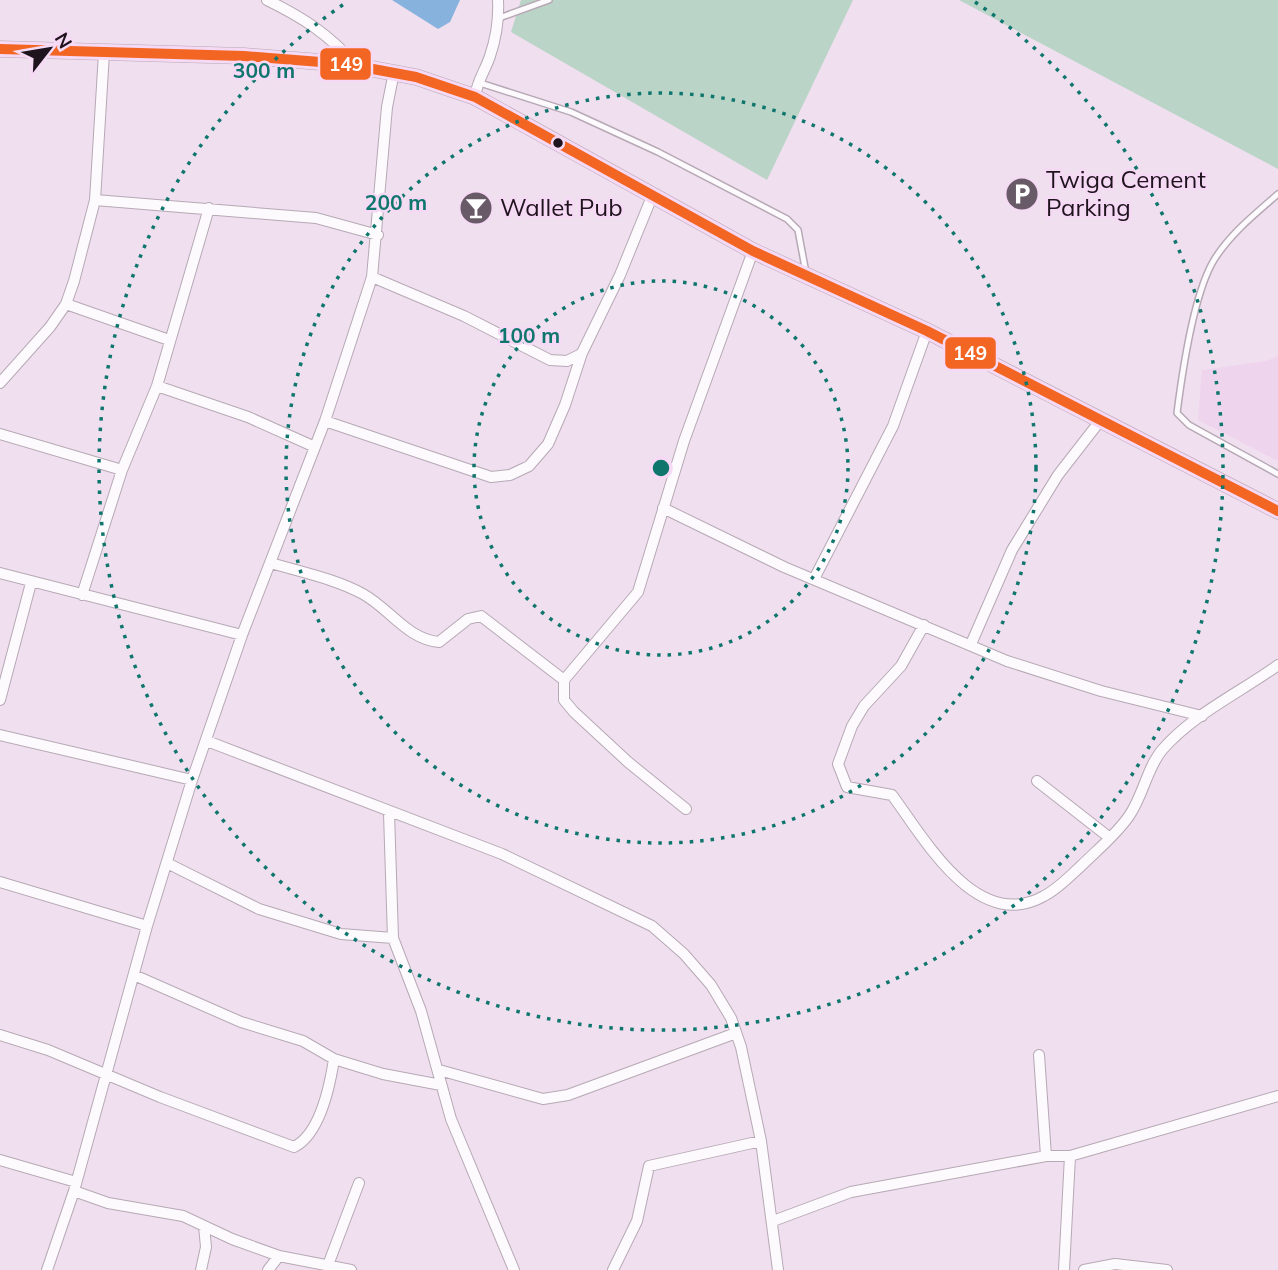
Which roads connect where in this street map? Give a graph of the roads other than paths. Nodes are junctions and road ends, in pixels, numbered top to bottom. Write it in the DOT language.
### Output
graph roads {
  1 [pos="267,0"];
  2 [pos="498,0"];
  3 [pos="549,0"];
  4 [pos="499,19"];
  5 [pos="0,49"];
  6 [pos="104,53"];
  7 [pos="356,66"];
  8 [pos="394,72"];
  9 [pos="477,82"];
  10 [pos="475,97"];
  11 [pos="653,194"];
  12 [pos="1278,194"];
  13 [pos="95,200"];
  14 [pos="209,208"];
  15 [pos="377,234"];
  16 [pos="752,251"];
  17 [pos="806,276"];
  18 [pos="372,277"];
  19 [pos="66,304"];
  20 [pos="927,331"];
  21 [pos="169,340"];
  22 [pos="582,354"];
  23 [pos="0,383"];
  24 [pos="157,386"];
  25 [pos="326,421"];
  26 [pos="1100,421"];
  27 [pos="0,435"];
  28 [pos="314,447"];
  29 [pos="122,470"];
  30 [pos="1278,474"];
  31 [pos="663,508"];
  32 [pos="1278,511"];
  33 [pos="271,563"];
  34 [pos="0,573"];
  35 [pos="814,579"];
  36 [pos="31,583"];
  37 [pos="82,595"];
  38 [pos="924,625"];
  39 [pos="242,635"];
  40 [pos="971,645"];
  41 [pos="1278,665"];
  42 [pos="564,680"];
  43 [pos="0,700"];
  44 [pos="1202,716"];
  45 [pos="0,735"];
  46 [pos="207,741"];
  47 [pos="192,780"];
  48 [pos="1037,781"];
  49 [pos="687,809"];
  50 [pos="388,813"];
  51 [pos="1110,838"];
  52 [pos="167,863"];
  53 [pos="0,882"];
  54 [pos="147,926"];
  55 [pos="393,938"];
  56 [pos="134,975"];
  57 [pos="736,1033"];
  58 [pos="0,1035"];
  59 [pos="1039,1055"];
  60 [pos="334,1059"];
  61 [pos="439,1070"];
  62 [pos="106,1072"];
  63 [pos="441,1085"];
  64 [pos="1278,1096"];
  65 [pos="761,1141"];
  66 [pos="1046,1156"];
  67 [pos="1070,1156"];
  68 [pos="0,1160"];
  69 [pos="359,1183"];
  70 [pos="75,1186"];
  71 [pos="773,1221"];
  72 [pos="204,1226"];
  73 [pos="279,1256"];
  74 [pos="328,1265"];
  75 [pos="47,1270"];
  76 [pos="201,1270"];
  77 [pos="268,1270"];
  78 [pos="351,1270"];
  79 [pos="514,1270"];
  80 [pos="613,1270"];
  81 [pos="778,1270"];
  82 [pos="1064,1270"];
  83 [pos="1084,1270"];
  84 [pos="1167,1270"];
  1 -- 7 [label="street"];
  2 -- 4 [label="street"];
  3 -- 4 [label="lane"];
  4 -- 9 [label="street"];
  5 -- 6 [label="main road"];
  6 -- 7 [label="main road"];
  6 -- 13 [label="street"];
  7 -- 8 [label="main road"];
  8 -- 10 [label="main road"];
  8 -- 15 [label="street"];
  9 -- 10 [label="street"];
  9 -- 17 [label="lane"];
  10 -- 11 [label="main road"];
  11 -- 16 [label="main road"];
  11 -- 22 [label="street"];
  12 -- 30 [label="lane"];
  13 -- 14 [label="street"];
  13 -- 19 [label="street"];
  14 -- 15 [label="street"];
  14 -- 21 [label="street"];
  15 -- 18 [label="street"];
  16 -- 17 [label="main road"];
  16 -- 31 [label="street"];
  17 -- 20 [label="main road"];
  18 -- 22 [label="street"];
  18 -- 25 [label="street"];
  19 -- 21 [label="street"];
  19 -- 23 [label="street"];
  20 -- 26 [label="main road"];
  20 -- 35 [label="street"];
  21 -- 24 [label="street"];
  22 -- 25 [label="street"];
  24 -- 28 [label="street"];
  24 -- 29 [label="street"];
  25 -- 28 [label="street"];
  26 -- 32 [label="main road"];
  26 -- 40 [label="street"];
  27 -- 29 [label="street"];
  28 -- 33 [label="street"];
  29 -- 37 [label="street"];
  31 -- 35 [label="street"];
  31 -- 42 [label="street"];
  33 -- 39 [label="street"];
  33 -- 42 [label="street"];
  34 -- 36 [label="street"];
  35 -- 38 [label="street"];
  36 -- 37 [label="street"];
  36 -- 43 [label="street"];
  37 -- 39 [label="street"];
  38 -- 40 [label="street"];
  38 -- 51 [label="street"];
  39 -- 46 [label="street"];
  40 -- 44 [label="street"];
  41 -- 44 [label="street"];
  42 -- 49 [label="street"];
  44 -- 51 [label="street"];
  45 -- 47 [label="street"];
  46 -- 47 [label="street"];
  46 -- 50 [label="street"];
  47 -- 52 [label="street"];
  48 -- 51 [label="street"];
  50 -- 55 [label="street"];
  50 -- 57 [label="street"];
  52 -- 54 [label="street"];
  52 -- 55 [label="street"];
  53 -- 54 [label="street"];
  54 -- 56 [label="street"];
  55 -- 61 [label="street"];
  56 -- 60 [label="street"];
  56 -- 62 [label="street"];
  57 -- 61 [label="street"];
  57 -- 65 [label="street"];
  58 -- 62 [label="street"];
  59 -- 66 [label="street"];
  60 -- 62 [label="street"];
  60 -- 63 [label="street"];
  61 -- 63 [label="street"];
  62 -- 70 [label="street"];
  63 -- 79 [label="street"];
  64 -- 67 [label="street"];
  65 -- 71 [label="street"];
  65 -- 80 [label="street"];
  66 -- 67 [label="street"];
  66 -- 71 [label="street"];
  67 -- 82 [label="street"];
  68 -- 70 [label="street"];
  69 -- 74 [label="street"];
  70 -- 72 [label="street"];
  70 -- 75 [label="street"];
  71 -- 81 [label="street"];
  72 -- 73 [label="street"];
  72 -- 76 [label="street"];
  73 -- 74 [label="street"];
  73 -- 77 [label="street"];
  74 -- 78 [label="street"];
  83 -- 84 [label="street"];
}
